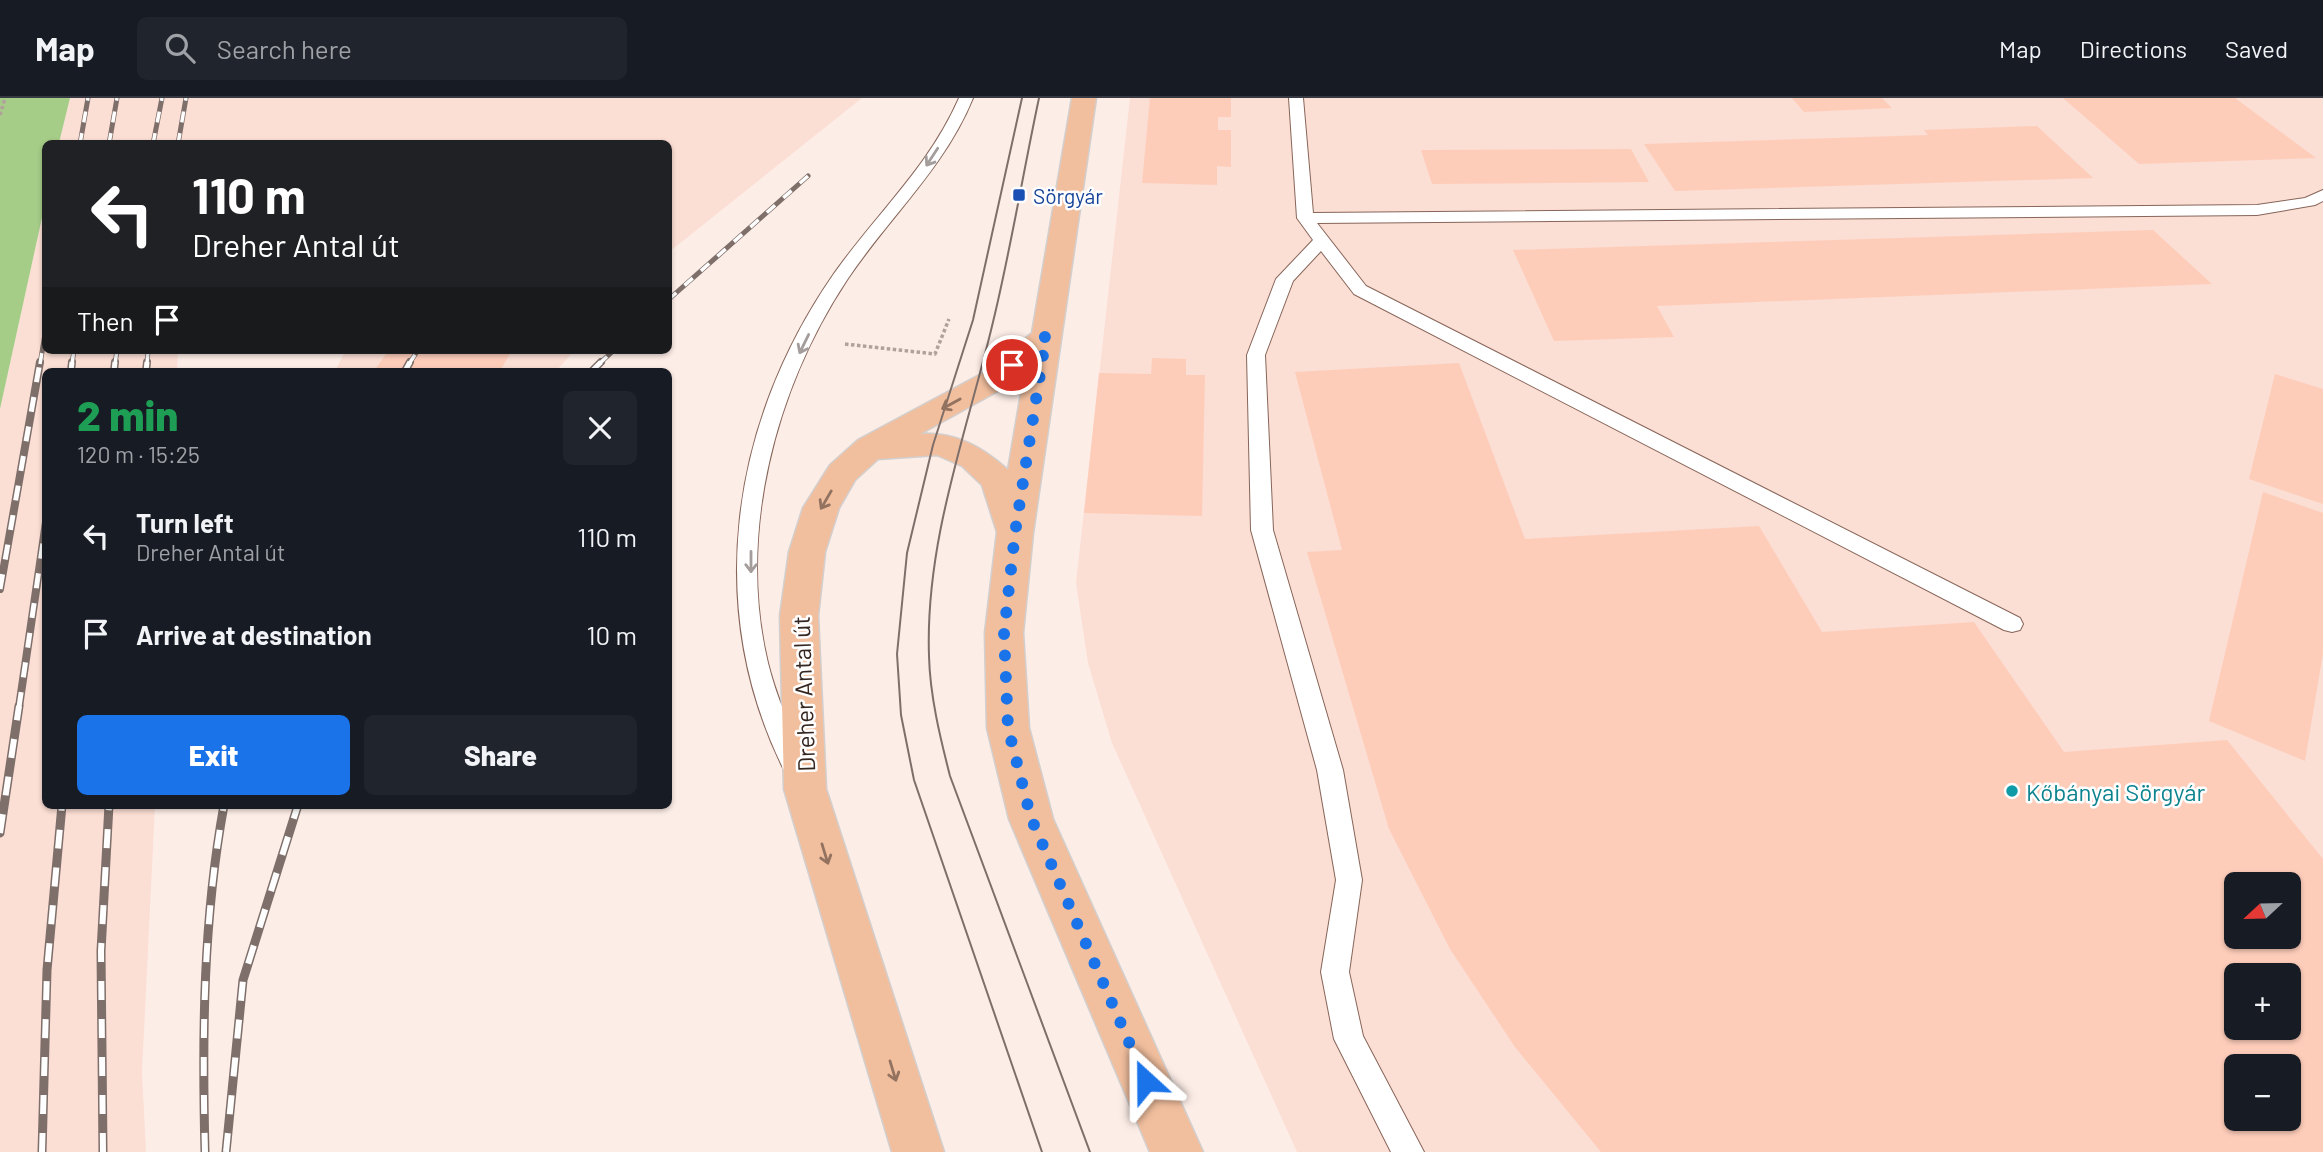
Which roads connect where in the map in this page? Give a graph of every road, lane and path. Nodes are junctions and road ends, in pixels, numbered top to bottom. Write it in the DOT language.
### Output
graph roads {
  1 [pos="5,98"];
  2 [pos="966,98"];
  3 [pos="1084,98"];
  4 [pos="1296,98"];
  5 [pos="0,115"];
  6 [pos="2318,202"];
  7 [pos="1305,218"];
  8 [pos="1322,240"];
  9 [pos="949,319"];
  10 [pos="1046,336"];
  11 [pos="837,343"];
  12 [pos="870,448"];
  13 [pos="1015,533"];
  14 [pos="2012,624"];
  15 [pos="805,789"];
  16 [pos="918,1152"];
  17 [pos="1177,1152"];
  18 [pos="1408,1152"];
  1 -- 5 [label="path"];
  2 -- 15 [label="lane, one-way"];
  3 -- 10 [label="main road"];
  4 -- 7 [label="lane"];
  6 -- 7 [label="lane"];
  7 -- 8 [label="lane"];
  8 -- 14 [label="lane"];
  8 -- 18 [label="lane"];
  9 -- 11 [label="path"];
  10 -- 12 [label="main road, Dreher Antal út, one-way"];
  10 -- 13 [label="main road"];
  12 -- 13 [label="main road"];
  12 -- 15 [label="main road, Dreher Antal út, one-way"];
  13 -- 17 [label="main road"];
  15 -- 16 [label="main road, Dreher Antal út, one-way"];
}
